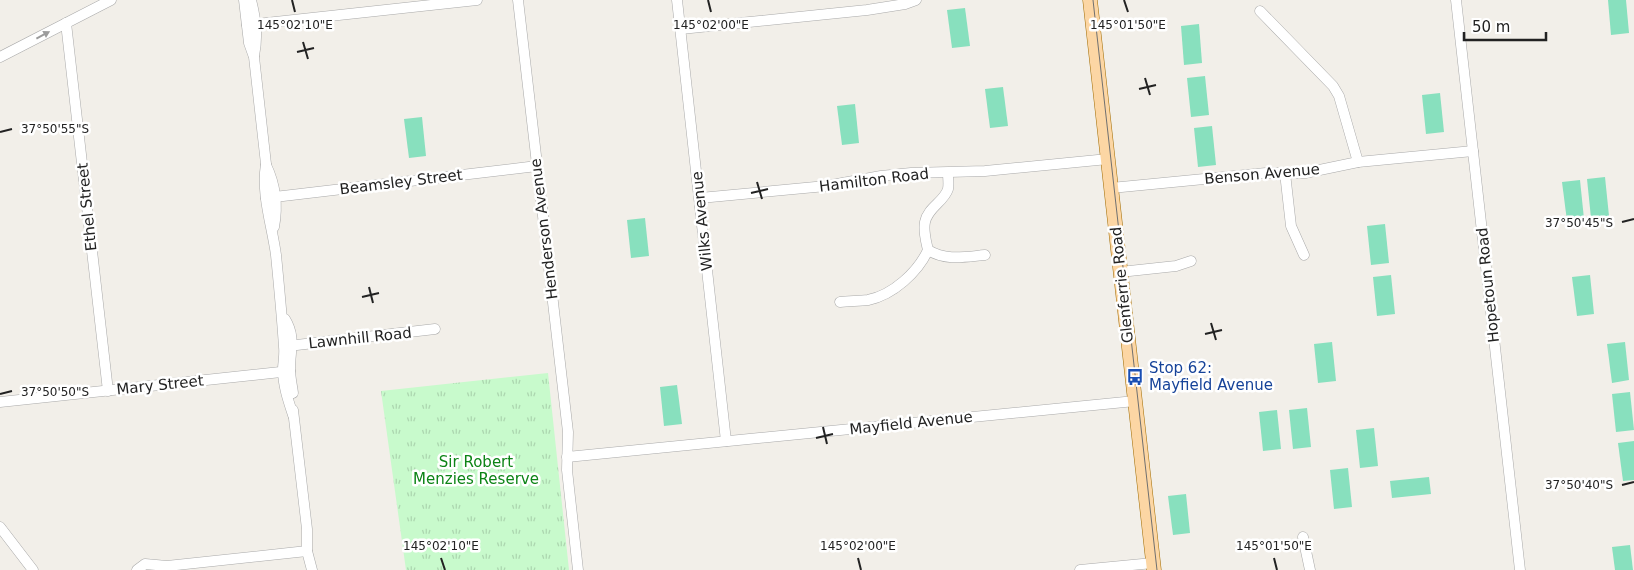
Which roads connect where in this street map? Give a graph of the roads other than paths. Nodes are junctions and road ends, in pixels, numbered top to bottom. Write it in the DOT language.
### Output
graph roads {
  1 [pos="111,0"];
  2 [pos="244,0"];
  3 [pos="251,0"];
  4 [pos="477,0"];
  5 [pos="518,0"];
  6 [pos="677,0"];
  7 [pos="916,0"];
  8 [pos="1090,0"];
  9 [pos="1456,0"];
  10 [pos="1260,12"];
  11 [pos="66,23"];
  12 [pos="252,25"];
  13 [pos="681,28"];
  14 [pos="0,57"];
  15 [pos="1473,151"];
  16 [pos="1108,159"];
  17 [pos="1358,162"];
  18 [pos="537,166"];
  19 [pos="948,173"];
  20 [pos="1285,173"];
  21 [pos="1111,188"];
  22 [pos="270,197"];
  23 [pos="700,198"];
  24 [pos="928,250"];
  25 [pos="984,255"];
  26 [pos="1304,255"];
  27 [pos="1192,261"];
  28 [pos="1120,272"];
  29 [pos="840,302"];
  30 [pos="435,329"];
  31 [pos="288,346"];
  32 [pos="286,371"];
  33 [pos="108,391"];
  34 [pos="1135,401"];
  35 [pos="0,402"];
  36 [pos="726,441"];
  37 [pos="567,458"];
  38 [pos="0,527"];
  39 [pos="1303,537"];
  40 [pos="304,551"];
  41 [pos="1153,566"];
  42 [pos="33,570"];
  43 [pos="137,570"];
  44 [pos="306,570"];
  45 [pos="312,570"];
  46 [pos="578,570"];
  47 [pos="1080,570"];
  48 [pos="1310,570"];
  49 [pos="1520,570"];
  1 -- 11 [label="street"];
  2 -- 12 [label="street"];
  3 -- 12 [label="street"];
  4 -- 12 [label="street"];
  5 -- 18 [label="street, Henderson Avenue"];
  6 -- 13 [label="street, Wilks Avenue"];
  7 -- 13 [label="street"];
  8 -- 16 [label="main road, Glenferrie Road"];
  9 -- 15 [label="street, Hopetoun Road"];
  10 -- 17 [label="street"];
  14 -- 11 [label="street, one-way"];
  11 -- 33 [label="street, Ethel Street"];
  12 -- 22 [label="street"];
  13 -- 23 [label="street, Wilks Avenue"];
  15 -- 17 [label="street, Benson Avenue"];
  15 -- 49 [label="street, Hopetoun Road"];
  16 -- 19 [label="street, Hamilton Road"];
  16 -- 21 [label="main road, Glenferrie Road"];
  17 -- 20 [label="street, Benson Avenue"];
  18 -- 22 [label="street, Beamsley Street"];
  18 -- 37 [label="street, Henderson Avenue"];
  19 -- 23 [label="street, Hamilton Road"];
  19 -- 24 [label="street"];
  20 -- 21 [label="street, Benson Avenue"];
  20 -- 26 [label="street"];
  21 -- 28 [label="main road, Glenferrie Road"];
  22 -- 31 [label="street"];
  23 -- 36 [label="street, Wilks Avenue"];
  24 -- 25 [label="street"];
  24 -- 29 [label="street"];
  27 -- 28 [label="street"];
  28 -- 34 [label="main road, Glenferrie Road"];
  30 -- 31 [label="street, Lawnhill Road"];
  31 -- 32 [label="street"];
  32 -- 33 [label="street, Mary Street"];
  32 -- 40 [label="street"];
  33 -- 35 [label="street, Mary Street"];
  34 -- 36 [label="street, Mayfield Avenue"];
  34 -- 41 [label="main road, Glenferrie Road"];
  36 -- 37 [label="street, Mayfield Avenue"];
  37 -- 46 [label="street, Henderson Avenue"];
  38 -- 42 [label="street"];
  39 -- 48 [label="street"];
  40 -- 43 [label="street"];
  40 -- 44 [label="street"];
  40 -- 45 [label="street"];
  41 -- 47 [label="street"];
}
